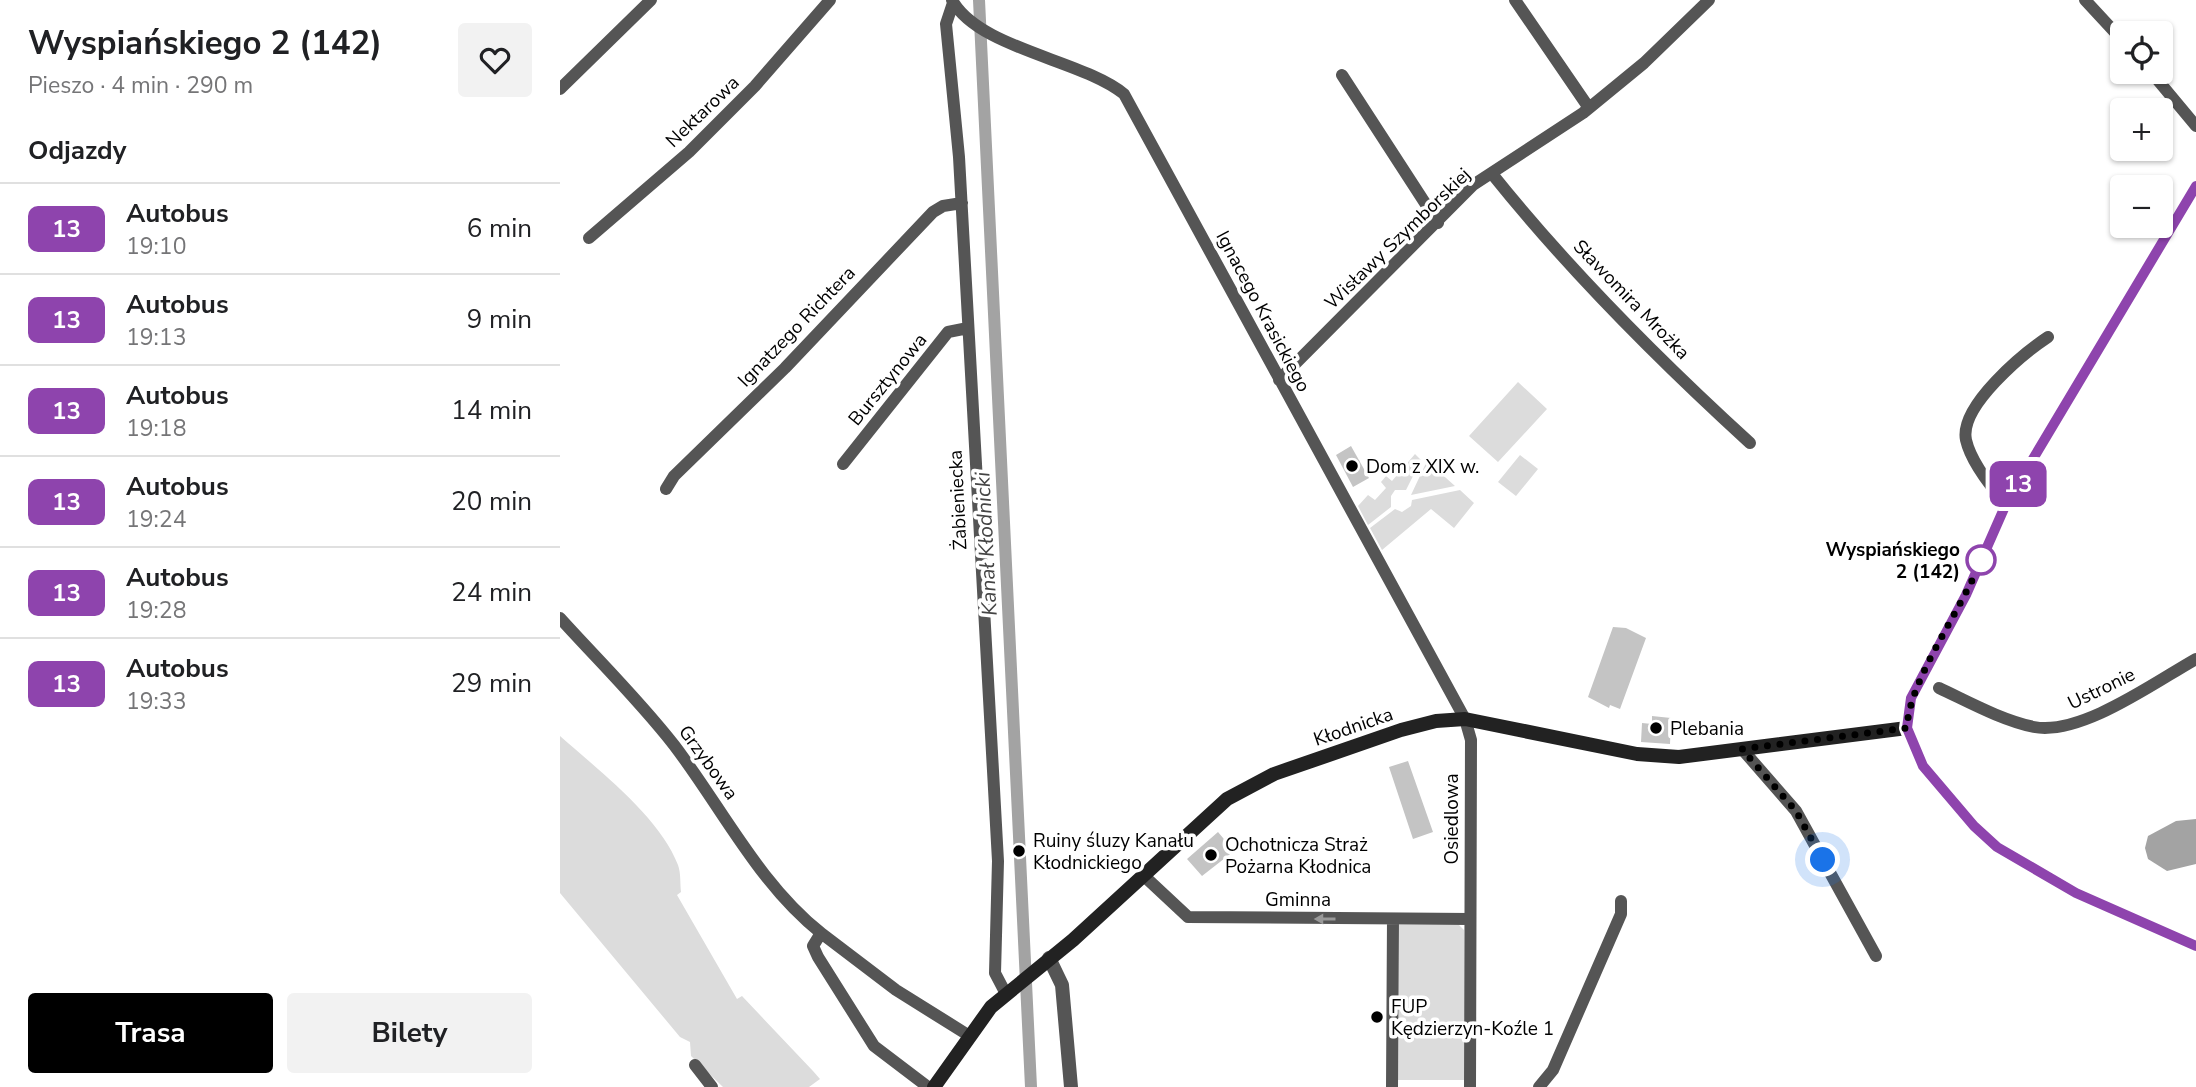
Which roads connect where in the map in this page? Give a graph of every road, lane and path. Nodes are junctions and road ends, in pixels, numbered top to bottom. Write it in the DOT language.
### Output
graph roads {
  1 [pos="651,0"];
  2 [pos="830,0"];
  3 [pos="1516,0"];
  4 [pos="1709,0"];
  5 [pos="2085,0"];
  6 [pos="952,2"];
  7 [pos="2110,27"];
  8 [pos="1342,75"];
  9 [pos="2161,84"];
  10 [pos="560,89"];
  11 [pos="1589,108"];
  12 [pos="2196,126"];
  13 [pos="1493,175"];
  14 [pos="2196,186"];
  15 [pos="962,203"];
  16 [pos="1438,223"];
  17 [pos="589,238"];
  18 [pos="968,328"];
  19 [pos="2048,337"];
  20 [pos="1279,380"];
  21 [pos="1750,443"];
  22 [pos="844,464"];
  23 [pos="666,489"];
  24 [pos="2006,504"];
  25 [pos="560,618"];
  26 [pos="2196,659"];
  27 [pos="1939,688"];
  28 [pos="1465,719"];
  29 [pos="1907,728"];
  30 [pos="1742,749"];
  31 [pos="1143,875"];
  32 [pos="1621,901"];
  33 [pos="1393,919"];
  34 [pos="1470,919"];
  35 [pos="821,933"];
  36 [pos="2196,946"];
  37 [pos="1876,956"];
  38 [pos="1049,958"];
  39 [pos="1009,991"];
  40 [pos="968,1035"];
  41 [pos="695,1065"];
  42 [pos="712,1087"];
  43 [pos="928,1087"];
  44 [pos="934,1087"];
  45 [pos="1072,1087"];
  46 [pos="1392,1087"];
  47 [pos="1470,1087"];
  48 [pos="1539,1087"];
  1 -- 10 [label="street"];
  2 -- 17 [label="street, Nektarowa"];
  3 -- 11 [label="street"];
  4 -- 11 [label="street, Wisławy Szymborskiej"];
  5 -- 7 [label="street"];
  6 -- 15 [label="street, Żabieniecka"];
  6 -- 20 [label="street, Ignacego Krasickiego"];
  8 -- 16 [label="street"];
  9 -- 12 [label="street"];
  11 -- 13 [label="street, Wisławy Szymborskiej"];
  13 -- 16 [label="street, Wisławy Szymborskiej"];
  13 -- 21 [label="street, Sławomira Mrożka"];
  14 -- 24 [label="main road"];
  15 -- 18 [label="street, Żabieniecka"];
  15 -- 23 [label="street, Ignatzego Richtera"];
  16 -- 20 [label="street, Wisławy Szymborskiej"];
  18 -- 22 [label="street, Bursztynowa"];
  18 -- 39 [label="street, Żabieniecka"];
  19 -- 24 [label="street"];
  20 -- 28 [label="street, Ignacego Krasickiego"];
  24 -- 29 [label="main road"];
  25 -- 35 [label="street, Grzybowa"];
  26 -- 27 [label="street, Ustronie"];
  28 -- 30 [label="main road, Kłodnicka"];
  28 -- 31 [label="main road, Kłodnicka"];
  28 -- 34 [label="street, Osiedlowa"];
  29 -- 30 [label="main road, Kłodnicka"];
  29 -- 36 [label="main road"];
  30 -- 37 [label="street"];
  33 -- 31 [label="street, Gminna, one-way"];
  31 -- 38 [label="main road, Kłodnicka"];
  32 -- 48 [label="street"];
  33 -- 34 [label="street, Gminna"];
  33 -- 46 [label="street"];
  34 -- 47 [label="street, Osiedlowa"];
  35 -- 40 [label="street, Grzybowa"];
  35 -- 43 [label="street"];
  38 -- 39 [label="main road, Kłodnicka"];
  38 -- 45 [label="street"];
  39 -- 40 [label="main road, Kłodnicka"];
  40 -- 44 [label="main road, Kłodnicka"];
  41 -- 42 [label="street"];
}
